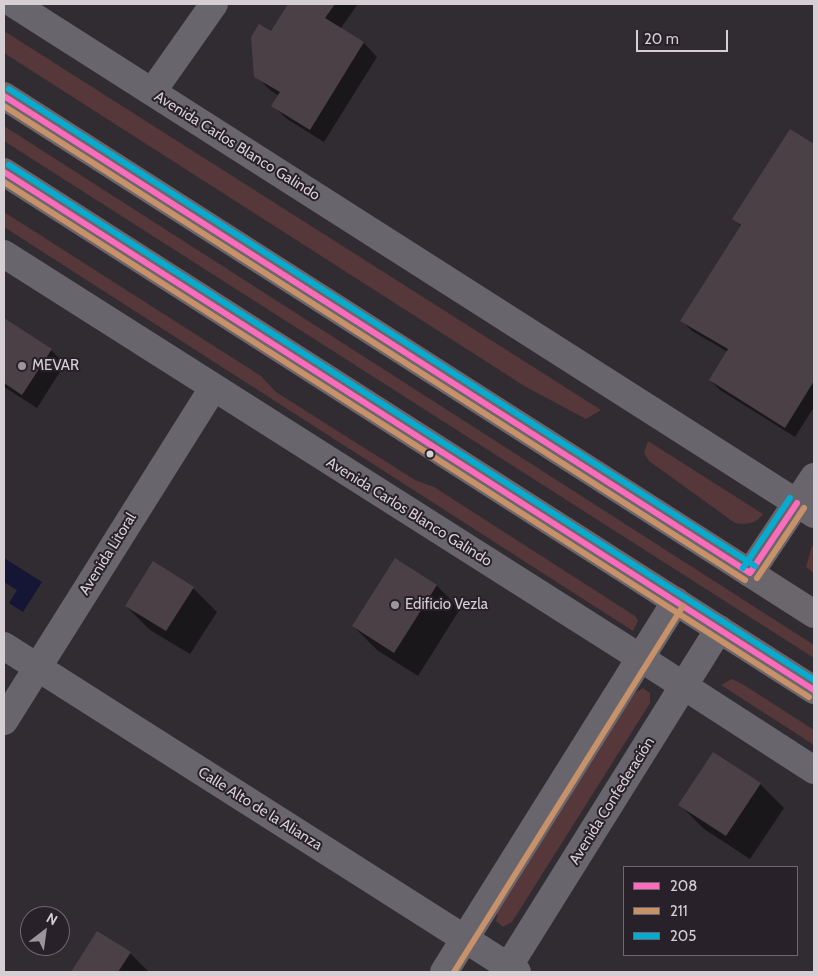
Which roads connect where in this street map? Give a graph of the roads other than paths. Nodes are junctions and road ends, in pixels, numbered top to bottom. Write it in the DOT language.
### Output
graph roads {
  1 [pos="14,4"];
  2 [pos="214,4"];
  3 [pos="152,92"];
  4 [pos="4,96"];
  5 [pos="4,172"];
  6 [pos="4,254"];
  7 [pos="213,388"];
  8 [pos="814,477"];
  9 [pos="806,508"];
  10 [pos="750,573"];
  11 [pos="676,601"];
  12 [pos="814,614"];
  13 [pos="719,629"];
  14 [pos="4,646"];
  15 [pos="639,657"];
  16 [pos="37,668"];
  17 [pos="683,687"];
  18 [pos="814,690"];
  19 [pos="4,721"];
  20 [pos="814,770"];
  21 [pos="465,939"];
  22 [pos="510,971"];
  23 [pos="444,972"];
  1 -- 3 [label="street, Avenida Carlos Blanco Galindo"];
  2 -- 3 [label="street"];
  3 -- 9 [label="street, Avenida Carlos Blanco Galindo"];
  4 -- 10 [label="main road"];
  5 -- 11 [label="main road"];
  6 -- 7 [label="street, Avenida Carlos Blanco Galindo"];
  7 -- 15 [label="street, Avenida Carlos Blanco Galindo"];
  7 -- 16 [label="street, Avenida Litoral"];
  8 -- 9 [label="street"];
  9 -- 10 [label="street"];
  10 -- 12 [label="main road"];
  11 -- 13 [label="main road"];
  11 -- 15 [label="street"];
  13 -- 17 [label="street, Avenida Confederación"];
  13 -- 18 [label="main road"];
  14 -- 16 [label="street, Calle Alto de la Alianza"];
  15 -- 17 [label="street, Avenida Carlos Blanco Galindo"];
  15 -- 21 [label="street"];
  16 -- 19 [label="street, Avenida Litoral"];
  16 -- 21 [label="street, Calle Alto de la Alianza"];
  17 -- 20 [label="street, Avenida Carlos Blanco Galindo"];
  17 -- 22 [label="street, Avenida Confederación"];
  21 -- 22 [label="street, Calle Alto de la Alianza"];
  21 -- 23 [label="street"];
}
